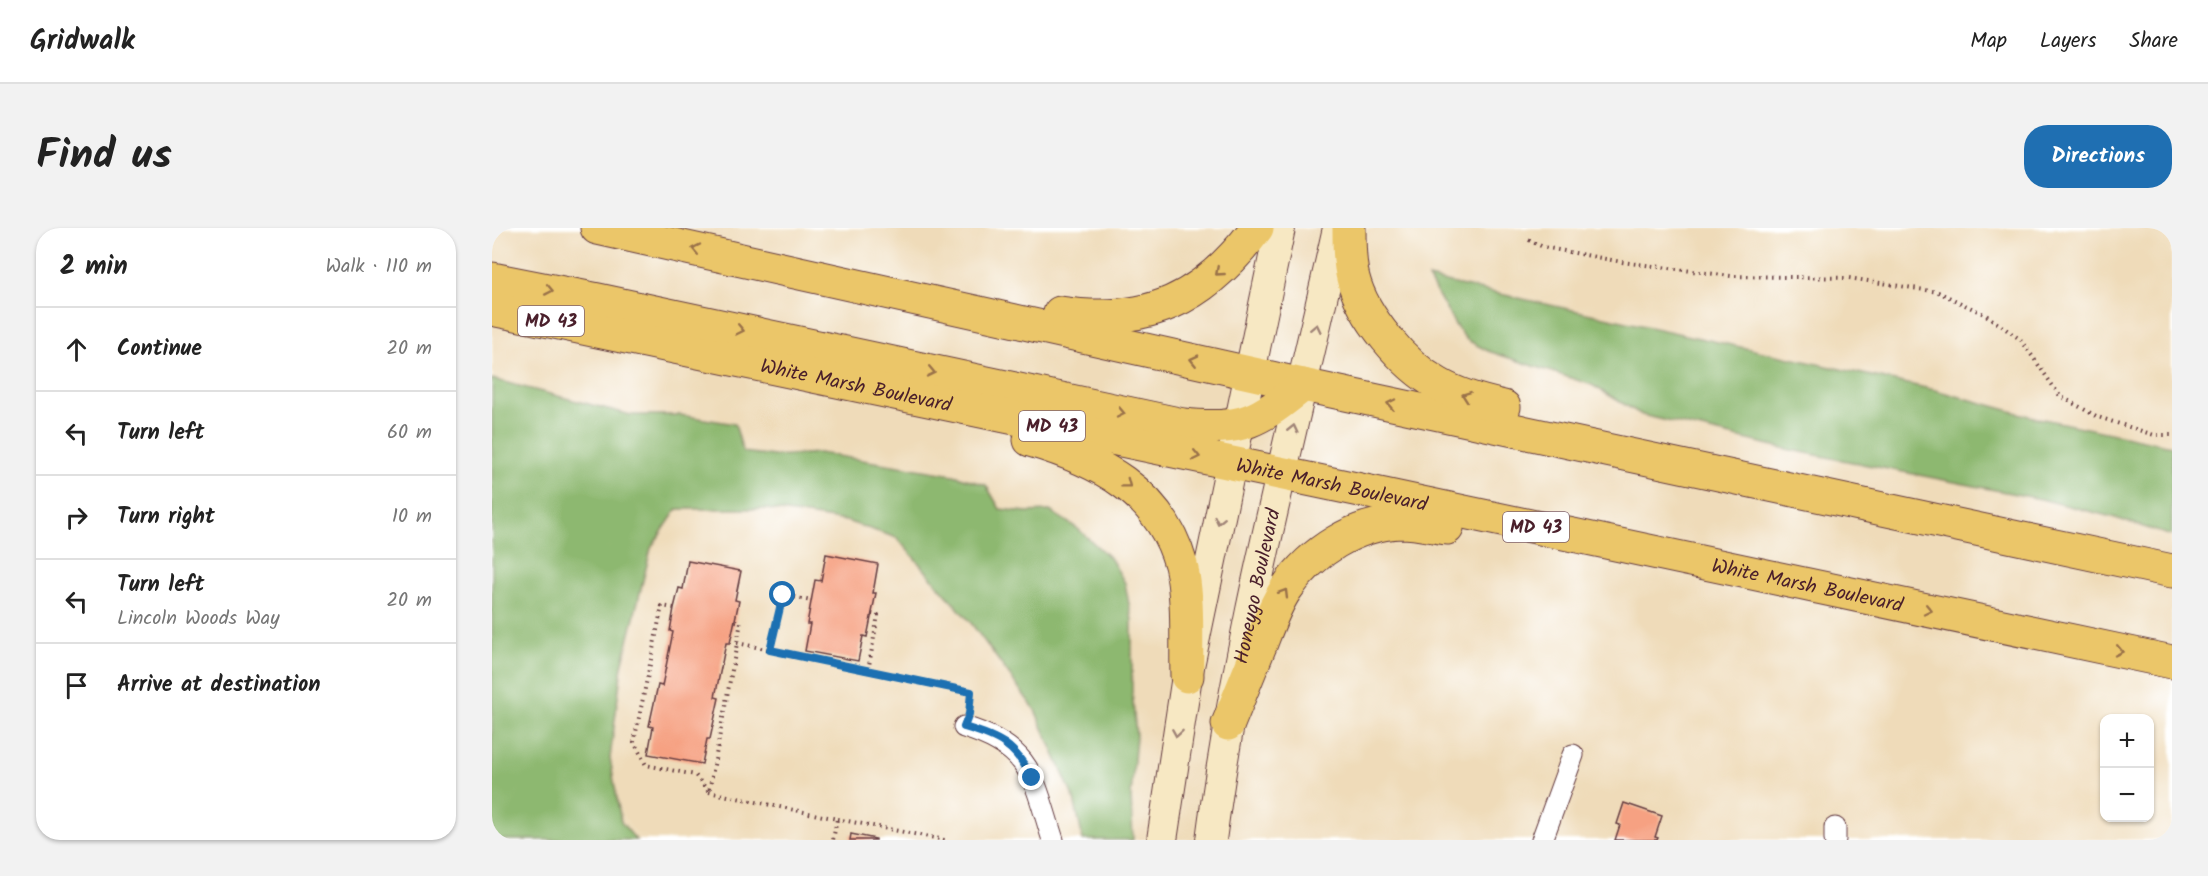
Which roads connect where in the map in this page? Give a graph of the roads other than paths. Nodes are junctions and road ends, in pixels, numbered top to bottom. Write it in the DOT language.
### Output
graph roads {
  1 [pos="597,228"];
  2 [pos="1257,228"];
  3 [pos="1280,228"];
  4 [pos="1338,228"];
  5 [pos="1349,228"];
  6 [pos="753,261"];
  7 [pos="492,279"];
  8 [pos="492,309"];
  9 [pos="610,334"];
  10 [pos="1251,373"];
  11 [pos="1303,385"];
  12 [pos="1240,424"];
  13 [pos="1232,463"];
  14 [pos="1283,474"];
  15 [pos="2113,558"];
  16 [pos="2172,571"];
  17 [pos="1789,580"];
  18 [pos="2172,662"];
  19 [pos="1187,676"];
  20 [pos="1228,724"];
  21 [pos="964,727"];
  22 [pos="1573,755"];
  23 [pos="1053,840"];
  24 [pos="1162,840"];
  25 [pos="1211,840"];
  26 [pos="1542,840"];
  6 -- 1 [label="highway, one-way"];
  2 -- 6 [label="highway, one-way"];
  3 -- 10 [label="main road"];
  11 -- 4 [label="main road, Honeygo Boulevard, one-way"];
  15 -- 5 [label="highway, one-way"];
  10 -- 6 [label="highway, one-way"];
  7 -- 12 [label="highway, one-way"];
  8 -- 9 [label="highway, White Marsh Boulevard / MD 43"];
  9 -- 13 [label="highway, White Marsh Boulevard / MD 43, one-way"];
  9 -- 19 [label="highway, one-way"];
  10 -- 11 [label="highway"];
  10 -- 12 [label="main road"];
  11 -- 12 [label="highway"];
  14 -- 11 [label="main road, Honeygo Boulevard, one-way"];
  15 -- 11 [label="highway, one-way"];
  12 -- 13 [label="main road"];
  13 -- 14 [label="highway, White Marsh Boulevard / MD 43"];
  13 -- 19 [label="main road, one-way"];
  14 -- 17 [label="highway, White Marsh Boulevard / MD 43"];
  14 -- 20 [label="main road, Honeygo Boulevard"];
  15 -- 16 [label="highway"];
  17 -- 18 [label="highway, White Marsh Boulevard / MD 43, one-way"];
  20 -- 17 [label="highway, one-way"];
  19 -- 24 [label="main road, one-way"];
  20 -- 25 [label="main road, Honeygo Boulevard"];
  21 -- 23 [label="street"];
  22 -- 26 [label="street"];
}
